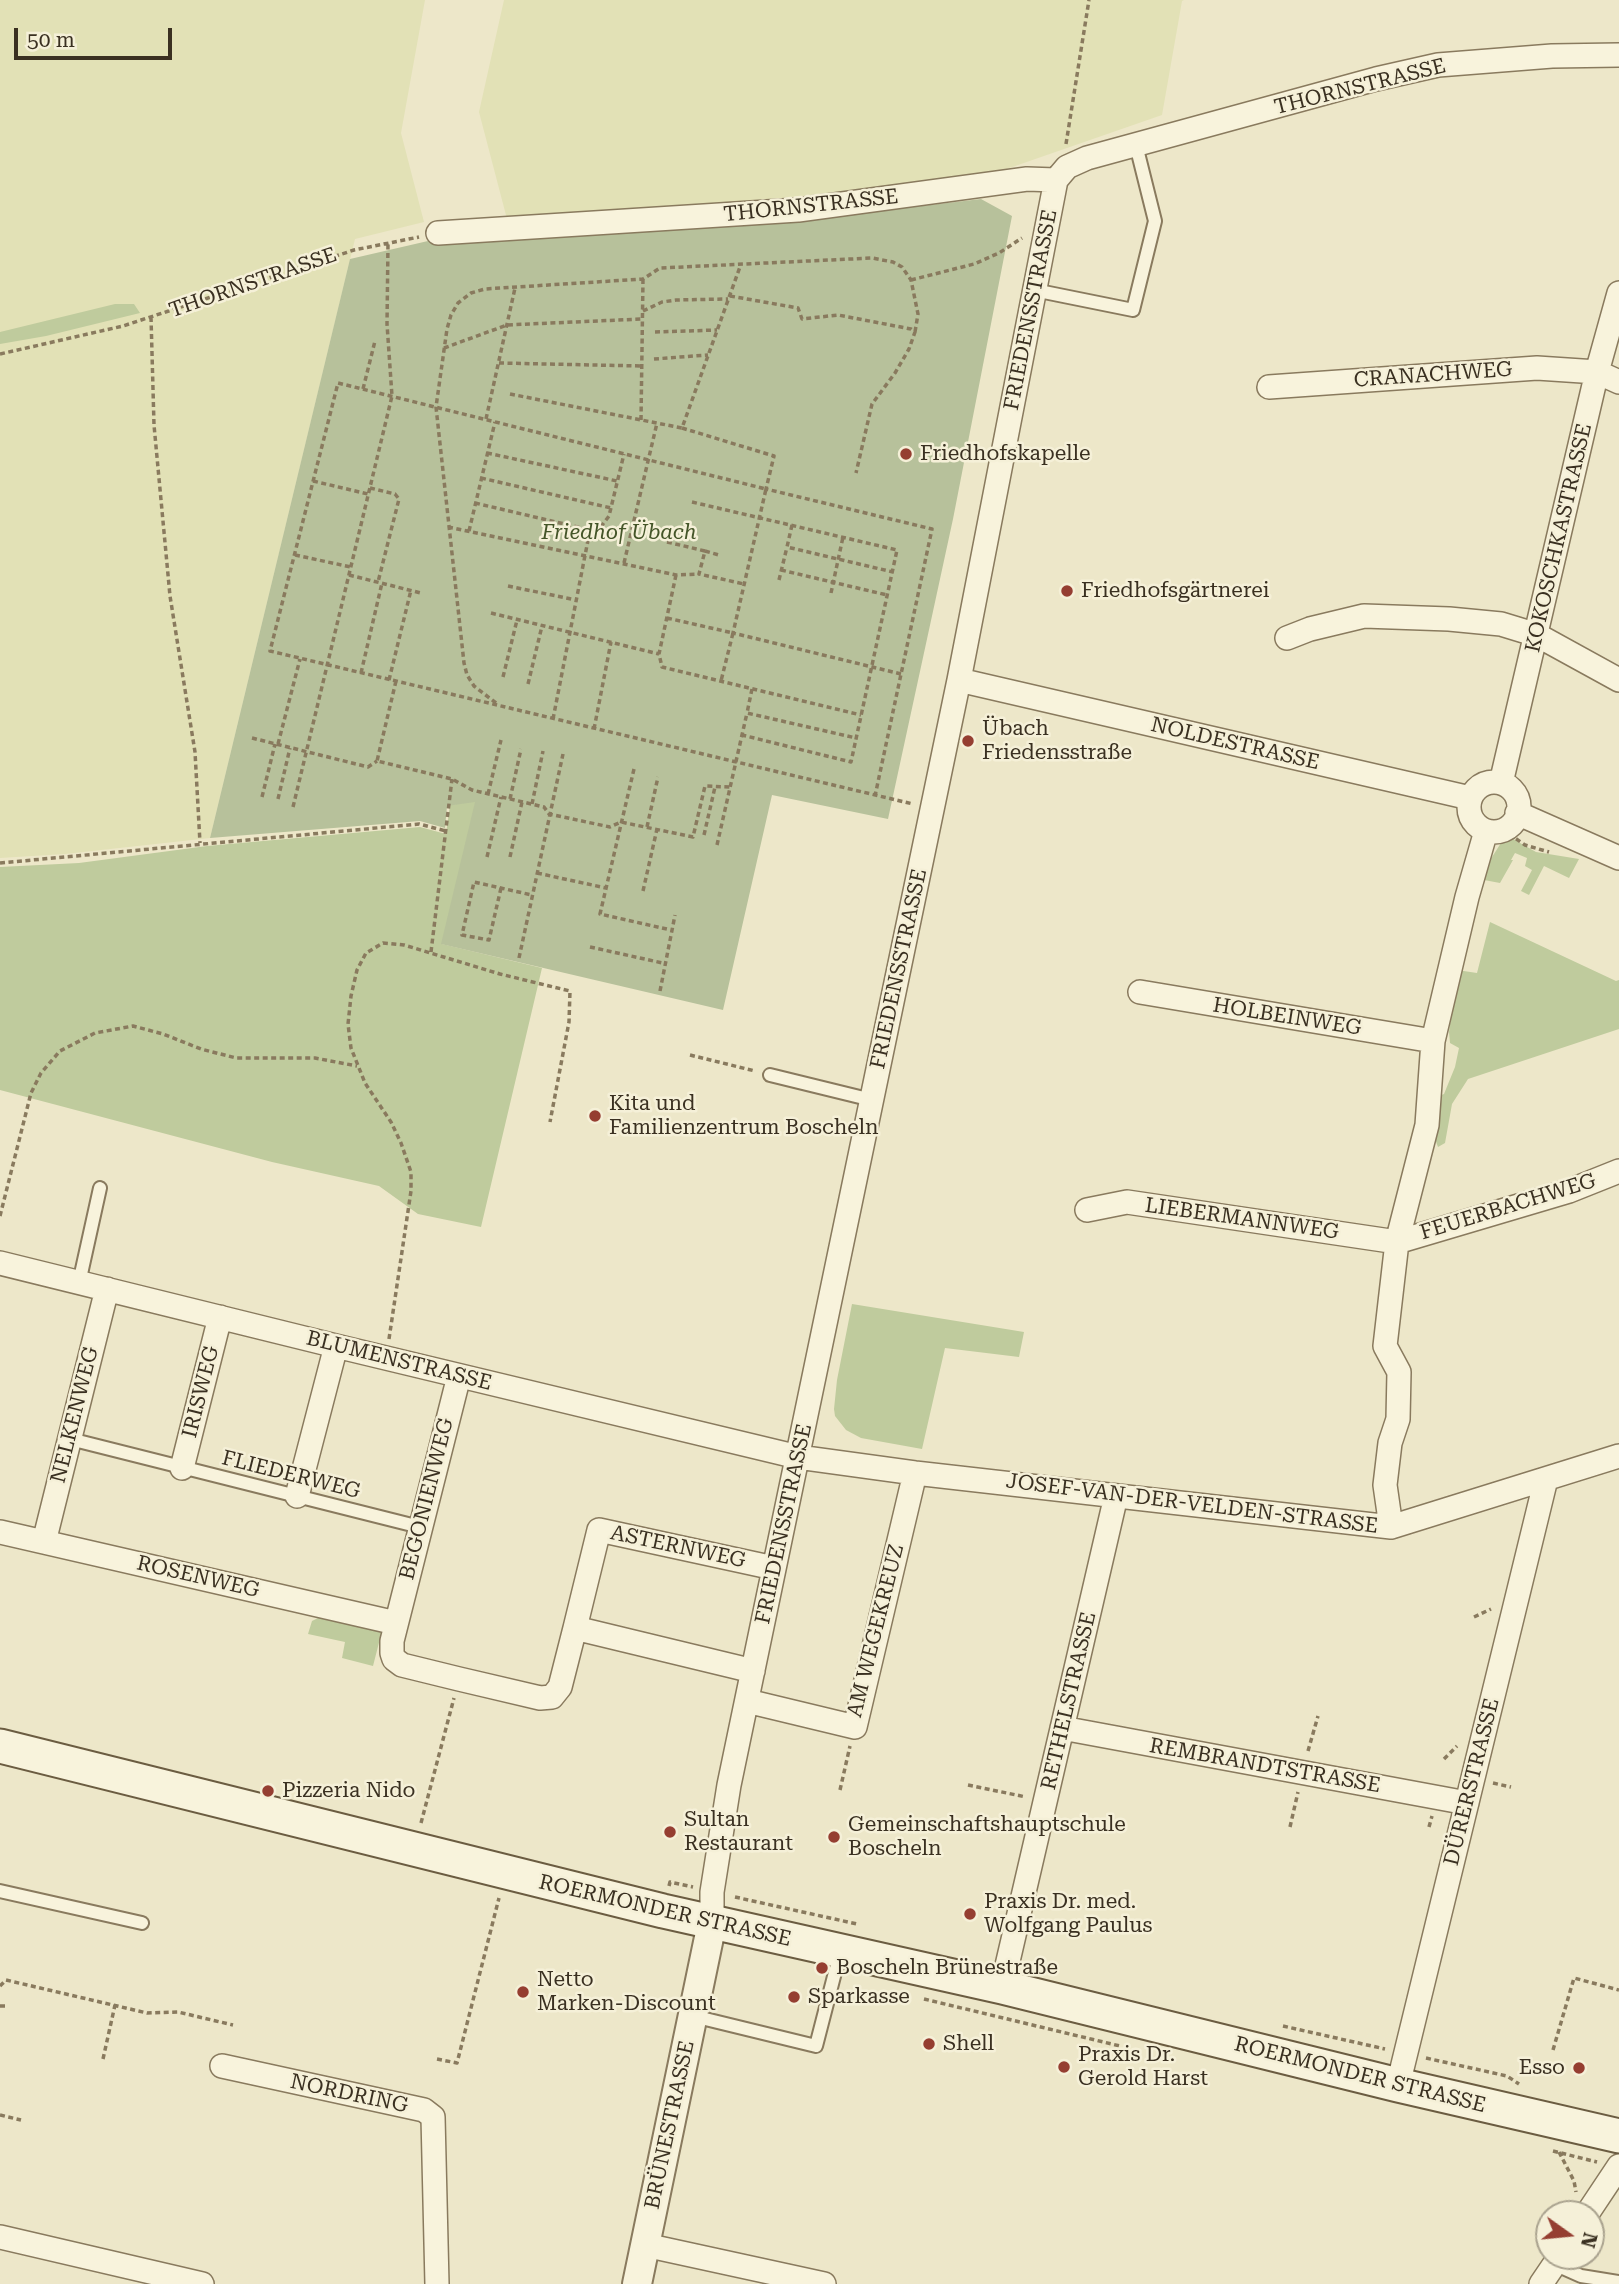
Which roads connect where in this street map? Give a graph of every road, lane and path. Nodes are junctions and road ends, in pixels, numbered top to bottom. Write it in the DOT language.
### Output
graph roads {
  1 [pos="1089,0"];
  2 [pos="1619,55"];
  3 [pos="1136,145"];
  4 [pos="1056,180"];
  5 [pos="438,233"];
  6 [pos="388,243"];
  7 [pos="999,253"];
  8 [pos="741,264"];
  9 [pos="643,279"];
  10 [pos="911,279"];
  11 [pos="515,287"];
  12 [pos="1034,290"];
  13 [pos="1619,293"];
  14 [pos="729,298"];
  15 [pos="643,311"];
  16 [pos="151,317"];
  17 [pos="643,319"];
  18 [pos="507,325"];
  19 [pos="717,330"];
  20 [pos="655,332"];
  21 [pos="915,332"];
  22 [pos="375,341"];
  23 [pos="444,348"];
  24 [pos="0,354"];
  25 [pos="708,355"];
  26 [pos="654,359"];
  27 [pos="499,363"];
  28 [pos="642,366"];
  29 [pos="1597,372"];
  30 [pos="1619,382"];
  31 [pos="1269,387"];
  32 [pos="363,389"];
  33 [pos="510,394"];
  34 [pos="392,396"];
  35 [pos="436,407"];
  36 [pos="486,419"];
  37 [pos="641,420"];
  38 [pos="495,422"];
  39 [pos="657,423"];
  40 [pos="682,428"];
  41 [pos="487,453"];
  42 [pos="624,453"];
  43 [pos="649,459"];
  44 [pos="856,473"];
  45 [pos="481,478"];
  46 [pos="313,481"];
  47 [pos="617,481"];
  48 [pos="370,488"];
  49 [pos="766,489"];
  50 [pos="368,494"];
  51 [pos="692,502"];
  52 [pos="475,503"];
  53 [pos="611,508"];
  54 [pos="760,516"];
  55 [pos="792,524"];
  56 [pos="448,527"];
  57 [pos="590,530"];
  58 [pos="469,531"];
  59 [pos="843,537"];
  60 [pos="667,542"];
  61 [pos="787,547"];
  62 [pos="705,551"];
  63 [pos="295,555"];
  64 [pos="719,555"];
  65 [pos="585,556"];
  66 [pos="838,559"];
  67 [pos="624,564"];
  68 [pos="351,567"];
  69 [pos="781,570"];
  70 [pos="892,572"];
  71 [pos="699,574"];
  72 [pos="349,575"];
  73 [pos="676,575"];
  74 [pos="779,580"];
  75 [pos="833,582"];
  76 [pos="380,583"];
  77 [pos="744,584"];
  78 [pos="508,586"];
  79 [pos="411,590"];
  80 [pos="421,593"];
  81 [pos="831,593"];
  82 [pos="887,595"];
  83 [pos="576,600"];
  84 [pos="491,613"];
  85 [pos="667,618"];
  86 [pos="517,620"];
  87 [pos="542,626"];
  88 [pos="570,632"];
  89 [pos="733,633"];
  90 [pos="1536,635"];
  91 [pos="1287,638"];
  92 [pos="611,642"];
  93 [pos="659,654"];
  94 [pos="300,659"];
  95 [pos="327,665"];
  96 [pos="872,667"];
  97 [pos="361,673"];
  98 [pos="901,674"];
  99 [pos="503,677"];
  100 [pos="389,680"];
  101 [pos="959,680"];
  102 [pos="1619,680"];
  103 [pos="396,681"];
  104 [pos="721,681"];
  105 [pos="528,684"];
  106 [pos="752,689"];
  107 [pos="501,706"];
  108 [pos="747,713"];
  109 [pos="862,715"];
  110 [pos="553,719"];
  111 [pos="594,729"];
  112 [pos="742,735"];
  113 [pos="252,738"];
  114 [pos="856,738"];
  115 [pos="501,740"];
  116 [pos="276,744"];
  117 [pos="290,748"];
  118 [pos="521,749"];
  119 [pos="543,751"];
  120 [pos="307,752"];
  121 [pos="563,754"];
  122 [pos="377,761"];
  123 [pos="736,762"];
  124 [pos="634,769"];
  125 [pos="658,777"];
  126 [pos="452,779"];
  127 [pos="1501,783"];
  128 [pos="715,787"];
  129 [pos="730,787"];
  130 [pos="488,794"];
  131 [pos="875,796"];
  132 [pos="262,797"];
  133 [pos="501,797"];
  134 [pos="278,799"];
  135 [pos="510,799"];
  136 [pos="1470,799"];
  137 [pos="522,802"];
  138 [pos="532,804"];
  139 [pos="293,807"];
  140 [pos="932,808"];
  141 [pos="1517,813"];
  142 [pos="549,814"];
  143 [pos="621,822"];
  144 [pos="647,828"];
  145 [pos="657,830"];
  146 [pos="446,831"];
  147 [pos="1486,831"];
  148 [pos="704,835"];
  149 [pos="200,843"];
  150 [pos="717,845"];
  151 [pos="510,856"];
  152 [pos="487,857"];
  153 [pos="1619,858"];
  154 [pos="0,863"];
  155 [pos="537,873"];
  156 [pos="501,888"];
  157 [pos="606,888"];
  158 [pos="643,891"];
  159 [pos="532,895"];
  160 [pos="675,915"];
  161 [pos="671,930"];
  162 [pos="590,947"];
  163 [pos="431,952"];
  164 [pos="519,958"];
  165 [pos="667,964"];
  166 [pos="660,991"];
  167 [pos="1140,992"];
  168 [pos="1433,1041"];
  169 [pos="690,1055"];
  170 [pos="357,1066"];
  171 [pos="770,1075"];
  172 [pos="872,1100"];
  173 [pos="550,1122"];
  174 [pos="1619,1171"];
  175 [pos="100,1188"];
  176 [pos="1087,1210"];
  177 [pos="0,1216"];
  178 [pos="1397,1242"];
  179 [pos="0,1263"];
  180 [pos="79,1283"];
  181 [pos="107,1289"];
  182 [pos="220,1317"];
  183 [pos="336,1346"];
  184 [pos="387,1359"];
  185 [pos="459,1376"];
  186 [pos="70,1440"];
  187 [pos="1619,1456"];
  188 [pos="798,1457"];
  189 [pos="181,1468"];
  190 [pos="915,1473"];
  191 [pos="1546,1479"];
  192 [pos="297,1496"];
  193 [pos="1116,1496"];
  194 [pos="420,1527"];
  195 [pos="1391,1527"];
  196 [pos="0,1532"];
  197 [pos="44,1542"];
  198 [pos="775,1569"];
  199 [pos="1496,1607"];
  200 [pos="1474,1617"];
  201 [pos="396,1623"];
  202 [pos="575,1628"];
  203 [pos="753,1671"];
  204 [pos="458,1679"];
  205 [pos="747,1701"];
  206 [pos="1318,1716"];
  207 [pos="855,1727"];
  208 [pos="1062,1728"];
  209 [pos="1461,1742"];
  210 [pos="0,1746"];
  211 [pos="1444,1759"];
  212 [pos="1302,1773"];
  213 [pos="968,1786"];
  214 [pos="840,1790"];
  215 [pos="1045,1801"];
  216 [pos="1467,1803"];
  217 [pos="1290,1827"];
  218 [pos="414,1849"];
  219 [pos="506,1872"];
  220 [pos="0,1891"];
  221 [pos="142,1923"];
  222 [pos="712,1923"];
  223 [pos="841,1952"];
  224 [pos="0,1986"];
  225 [pos="1002,1987"];
  226 [pos="1619,1990"];
  227 [pos="922,1999"];
  228 [pos="115,2005"];
  229 [pos="0,2006"];
  230 [pos="8,2006"];
  231 [pos="693,2016"];
  232 [pos="233,2025"];
  233 [pos="1120,2046"];
  234 [pos="1553,2050"];
  235 [pos="103,2059"];
  236 [pos="437,2059"];
  237 [pos="222,2066"];
  238 [pos="1398,2085"];
  239 [pos="0,2115"];
  240 [pos="21,2120"];
  241 [pos="1619,2136"];
  242 [pos="1550,2150"];
  243 [pos="1559,2152"];
  244 [pos="1619,2166"];
  245 [pos="1580,2200"];
  246 [pos="1587,2200"];
  247 [pos="0,2237"];
  248 [pos="645,2245"];
  249 [pos="1572,2270"];
  250 [pos="1619,2282"];
  251 [pos="202,2284"];
  252 [pos="437,2284"];
  253 [pos="637,2284"];
  254 [pos="824,2284"];
  1 -- 4 [label="path"];
  2 -- 3 [label="street, THORNSTRASSE"];
  3 -- 4 [label="street, THORNSTRASSE"];
  3 -- 12 [label="lane"];
  4 -- 5 [label="street, THORNSTRASSE"];
  4 -- 12 [label="street, FRIEDENSSTRASSE"];
  5 -- 6 [label="path, THORNSTRASSE"];
  6 -- 16 [label="path, THORNSTRASSE"];
  6 -- 34 [label="path"];
  7 -- 10 [label="path"];
  8 -- 9 [label="path"];
  8 -- 10 [label="path"];
  8 -- 14 [label="path"];
  9 -- 11 [label="path"];
  9 -- 15 [label="path"];
  10 -- 21 [label="path"];
  11 -- 18 [label="path"];
  11 -- 23 [label="path"];
  12 -- 101 [label="street, FRIEDENSSTRASSE"];
  13 -- 29 [label="street, KOKOSCHKASTRASSE"];
  14 -- 15 [label="path"];
  14 -- 19 [label="path"];
  14 -- 21 [label="path"];
  15 -- 17 [label="path"];
  16 -- 24 [label="path, THORNSTRASSE"];
  16 -- 149 [label="path"];
  17 -- 18 [label="path"];
  17 -- 28 [label="path"];
  18 -- 23 [label="path"];
  18 -- 27 [label="path"];
  19 -- 20 [label="path"];
  19 -- 25 [label="path"];
  21 -- 44 [label="path"];
  22 -- 32 [label="path"];
  23 -- 35 [label="path"];
  25 -- 26 [label="path"];
  25 -- 40 [label="path"];
  27 -- 28 [label="path"];
  27 -- 36 [label="path"];
  28 -- 37 [label="path"];
  29 -- 30 [label="street"];
  29 -- 31 [label="street, CRANACHWEG"];
  29 -- 90 [label="street, KOKOSCHKASTRASSE"];
  32 -- 34 [label="path"];
  32 -- 46 [label="path"];
  33 -- 37 [label="path"];
  34 -- 35 [label="path"];
  34 -- 48 [label="path"];
  35 -- 36 [label="path"];
  35 -- 56 [label="path"];
  36 -- 38 [label="path"];
  37 -- 39 [label="path"];
  38 -- 41 [label="path"];
  38 -- 42 [label="path"];
  39 -- 40 [label="path"];
  39 -- 43 [label="path"];
  40 -- 49 [label="path"];
  41 -- 45 [label="path"];
  41 -- 47 [label="path"];
  42 -- 43 [label="path"];
  42 -- 47 [label="path"];
  43 -- 49 [label="path"];
  43 -- 67 [label="path"];
  45 -- 52 [label="path"];
  45 -- 53 [label="path"];
  46 -- 50 [label="path"];
  46 -- 63 [label="path"];
  47 -- 53 [label="path"];
  48 -- 50 [label="path"];
  48 -- 76 [label="path"];
  49 -- 54 [label="path"];
  49 -- 98 [label="path"];
  50 -- 68 [label="path"];
  51 -- 54 [label="path"];
  52 -- 57 [label="path"];
  52 -- 58 [label="path"];
  53 -- 57 [label="path"];
  54 -- 55 [label="path"];
  54 -- 77 [label="path"];
  55 -- 59 [label="path"];
  55 -- 61 [label="path"];
  56 -- 58 [label="path"];
  56 -- 107 [label="path"];
  57 -- 65 [label="path"];
  58 -- 65 [label="path"];
  59 -- 66 [label="path"];
  59 -- 70 [label="path"];
  60 -- 62 [label="path"];
  61 -- 66 [label="path"];
  61 -- 69 [label="path"];
  62 -- 64 [label="path"];
  62 -- 71 [label="path"];
  63 -- 68 [label="path"];
  63 -- 94 [label="path"];
  65 -- 67 [label="path"];
  65 -- 83 [label="path"];
  66 -- 70 [label="path"];
  66 -- 75 [label="path"];
  67 -- 73 [label="path"];
  68 -- 72 [label="path"];
  69 -- 74 [label="path"];
  69 -- 75 [label="path"];
  70 -- 82 [label="path"];
  71 -- 73 [label="path"];
  71 -- 77 [label="path"];
  72 -- 76 [label="path"];
  72 -- 95 [label="path"];
  73 -- 85 [label="path"];
  75 -- 81 [label="path"];
  75 -- 82 [label="path"];
  76 -- 79 [label="path"];
  76 -- 97 [label="path"];
  77 -- 89 [label="path"];
  78 -- 83 [label="path"];
  79 -- 80 [label="path"];
  79 -- 100 [label="path"];
  82 -- 96 [label="path"];
  83 -- 88 [label="path"];
  84 -- 86 [label="path"];
  85 -- 89 [label="path"];
  85 -- 93 [label="path"];
  86 -- 87 [label="path"];
  86 -- 99 [label="path"];
  87 -- 88 [label="path"];
  87 -- 105 [label="path"];
  88 -- 92 [label="path"];
  88 -- 110 [label="path"];
  89 -- 96 [label="path"];
  89 -- 104 [label="path"];
  90 -- 91 [label="street"];
  90 -- 102 [label="street"];
  90 -- 127 [label="street, KOKOSCHKASTRASSE"];
  92 -- 93 [label="path"];
  92 -- 111 [label="path"];
  93 -- 104 [label="path"];
  94 -- 95 [label="path"];
  94 -- 116 [label="path"];
  95 -- 97 [label="path"];
  95 -- 120 [label="path"];
  96 -- 98 [label="path"];
  96 -- 109 [label="path"];
  97 -- 100 [label="path"];
  98 -- 131 [label="path"];
  100 -- 103 [label="path"];
  101 -- 136 [label="street, NOLDESTRASSE"];
  101 -- 140 [label="street, FRIEDENSSTRASSE"];
  103 -- 107 [label="path"];
  103 -- 122 [label="path"];
  104 -- 106 [label="path"];
  106 -- 108 [label="path"];
  106 -- 109 [label="path"];
  107 -- 110 [label="path"];
  108 -- 112 [label="path"];
  108 -- 114 [label="path"];
  109 -- 114 [label="path"];
  110 -- 111 [label="path"];
  111 -- 123 [label="path"];
  112 -- 114 [label="path"];
  112 -- 123 [label="path"];
  113 -- 116 [label="path"];
  115 -- 130 [label="path"];
  116 -- 117 [label="path"];
  116 -- 132 [label="path"];
  117 -- 120 [label="path"];
  117 -- 134 [label="path"];
  118 -- 135 [label="path"];
  119 -- 138 [label="path"];
  120 -- 122 [label="path"];
  120 -- 139 [label="path"];
  121 -- 142 [label="path"];
  122 -- 126 [label="path"];
  123 -- 129 [label="path"];
  123 -- 131 [label="path"];
  124 -- 143 [label="path"];
  125 -- 144 [label="path"];
  126 -- 130 [label="path"];
  126 -- 146 [label="path"];
  127 -- 136 [label="street"];
  127 -- 141 [label="street"];
  128 -- 129 [label="path"];
  128 -- 145 [label="path"];
  128 -- 148 [label="path"];
  129 -- 150 [label="path"];
  130 -- 133 [label="path"];
  131 -- 140 [label="path"];
  133 -- 135 [label="path"];
  133 -- 152 [label="path"];
  135 -- 137 [label="path"];
  136 -- 147 [label="street"];
  137 -- 138 [label="path"];
  137 -- 151 [label="path"];
  138 -- 142 [label="path"];
  140 -- 172 [label="street, FRIEDENSSTRASSE"];
  141 -- 147 [label="street"];
  141 -- 153 [label="street"];
  142 -- 143 [label="path"];
  142 -- 155 [label="path"];
  143 -- 144 [label="path"];
  143 -- 157 [label="path"];
  144 -- 145 [label="path"];
  145 -- 158 [label="path"];
  146 -- 149 [label="path"];
  146 -- 163 [label="path"];
  147 -- 168 [label="street"];
  149 -- 154 [label="path"];
  155 -- 157 [label="path"];
  155 -- 159 [label="path"];
  156 -- 156 [label="path"];
  156 -- 159 [label="path"];
  157 -- 161 [label="path"];
  159 -- 164 [label="path"];
  160 -- 161 [label="path"];
  161 -- 165 [label="path"];
  162 -- 165 [label="path"];
  163 -- 170 [label="path"];
  163 -- 173 [label="path"];
  165 -- 166 [label="path"];
  167 -- 168 [label="street, HOLBEINWEG"];
  168 -- 178 [label="street"];
  169 -- 171 [label="path"];
  170 -- 177 [label="path"];
  170 -- 184 [label="path"];
  171 -- 172 [label="lane"];
  172 -- 188 [label="street, FRIEDENSSTRASSE"];
  174 -- 178 [label="street, FEUERBACHWEG"];
  175 -- 180 [label="lane"];
  176 -- 178 [label="street, LIEBERMANNWEG"];
  178 -- 195 [label="street"];
  179 -- 180 [label="street, BLUMENSTRASSE"];
  180 -- 181 [label="street, BLUMENSTRASSE"];
  181 -- 182 [label="street, BLUMENSTRASSE"];
  181 -- 186 [label="street, NELKENWEG"];
  182 -- 183 [label="street, BLUMENSTRASSE"];
  182 -- 189 [label="street, IRISWEG"];
  183 -- 184 [label="street, BLUMENSTRASSE"];
  183 -- 192 [label="street"];
  184 -- 185 [label="street, BLUMENSTRASSE"];
  185 -- 188 [label="street, BLUMENSTRASSE"];
  185 -- 194 [label="street, BEGONIENWEG"];
  186 -- 189 [label="lane, FLIEDERWEG"];
  186 -- 197 [label="street, NELKENWEG"];
  187 -- 191 [label="street, JOSEF-VAN-DER-VELDEN-STRASSE"];
  188 -- 190 [label="street, JOSEF-VAN-DER-VELDEN-STRASSE"];
  188 -- 198 [label="street, FRIEDENSSTRASSE"];
  189 -- 192 [label="lane, FLIEDERWEG"];
  190 -- 193 [label="street, JOSEF-VAN-DER-VELDEN-STRASSE"];
  190 -- 207 [label="street, AM WEGEKREUZ"];
  191 -- 195 [label="street, JOSEF-VAN-DER-VELDEN-STRASSE"];
  191 -- 216 [label="street, DÜRERSTRASSE"];
  192 -- 194 [label="lane, FLIEDERWEG"];
  193 -- 195 [label="street, JOSEF-VAN-DER-VELDEN-STRASSE"];
  193 -- 208 [label="street, RETHELSTRASSE"];
  194 -- 201 [label="street, BEGONIENWEG"];
  196 -- 197 [label="street, ROSENWEG"];
  197 -- 201 [label="street, ROSENWEG"];
  198 -- 202 [label="street, ASTERNWEG"];
  198 -- 203 [label="street, FRIEDENSSTRASSE"];
  199 -- 200 [label="path"];
  201 -- 204 [label="street, BEGONIENWEG"];
  202 -- 203 [label="street"];
  202 -- 204 [label="street"];
  203 -- 205 [label="street, FRIEDENSSTRASSE"];
  204 -- 218 [label="path"];
  205 -- 207 [label="street, AM WEGEKREUZ"];
  205 -- 222 [label="street, FRIEDENSSTRASSE"];
  206 -- 212 [label="path"];
  207 -- 214 [label="path"];
  208 -- 212 [label="street, REMBRANDTSTRASSE"];
  208 -- 215 [label="street, RETHELSTRASSE"];
  209 -- 211 [label="path"];
  210 -- 218 [label="main road, ROERMONDER STRASSE"];
  212 -- 216 [label="street, REMBRANDTSTRASSE"];
  212 -- 217 [label="path"];
  213 -- 215 [label="path"];
  215 -- 225 [label="street, RETHELSTRASSE"];
  216 -- 238 [label="street, DÜRERSTRASSE"];
  218 -- 219 [label="main road, ROERMONDER STRASSE"];
  219 -- 222 [label="main road, ROERMONDER STRASSE"];
  219 -- 236 [label="path"];
  220 -- 221 [label="lane"];
  222 -- 223 [label="main road, ROERMONDER STRASSE"];
  222 -- 231 [label="street, BRÜNESTRASSE"];
  223 -- 225 [label="main road, ROERMONDER STRASSE"];
  223 -- 231 [label="lane"];
  224 -- 228 [label="path"];
  225 -- 238 [label="main road, ROERMONDER STRASSE"];
  226 -- 234 [label="path"];
  227 -- 233 [label="path"];
  228 -- 232 [label="path"];
  228 -- 235 [label="path"];
  229 -- 230 [label="path"];
  231 -- 248 [label="street, BRÜNESTRASSE"];
  237 -- 252 [label="street, NORDRING"];
  238 -- 241 [label="main road, ROERMONDER STRASSE"];
  239 -- 240 [label="path"];
  242 -- 243 [label="path"];
  243 -- 244 [label="path"];
  243 -- 245 [label="path"];
  244 -- 246 [label="street"];
  247 -- 251 [label="street"];
  248 -- 253 [label="street, BRÜNESTRASSE"];
  248 -- 254 [label="street"];
  249 -- 250 [label="lane"];
}
